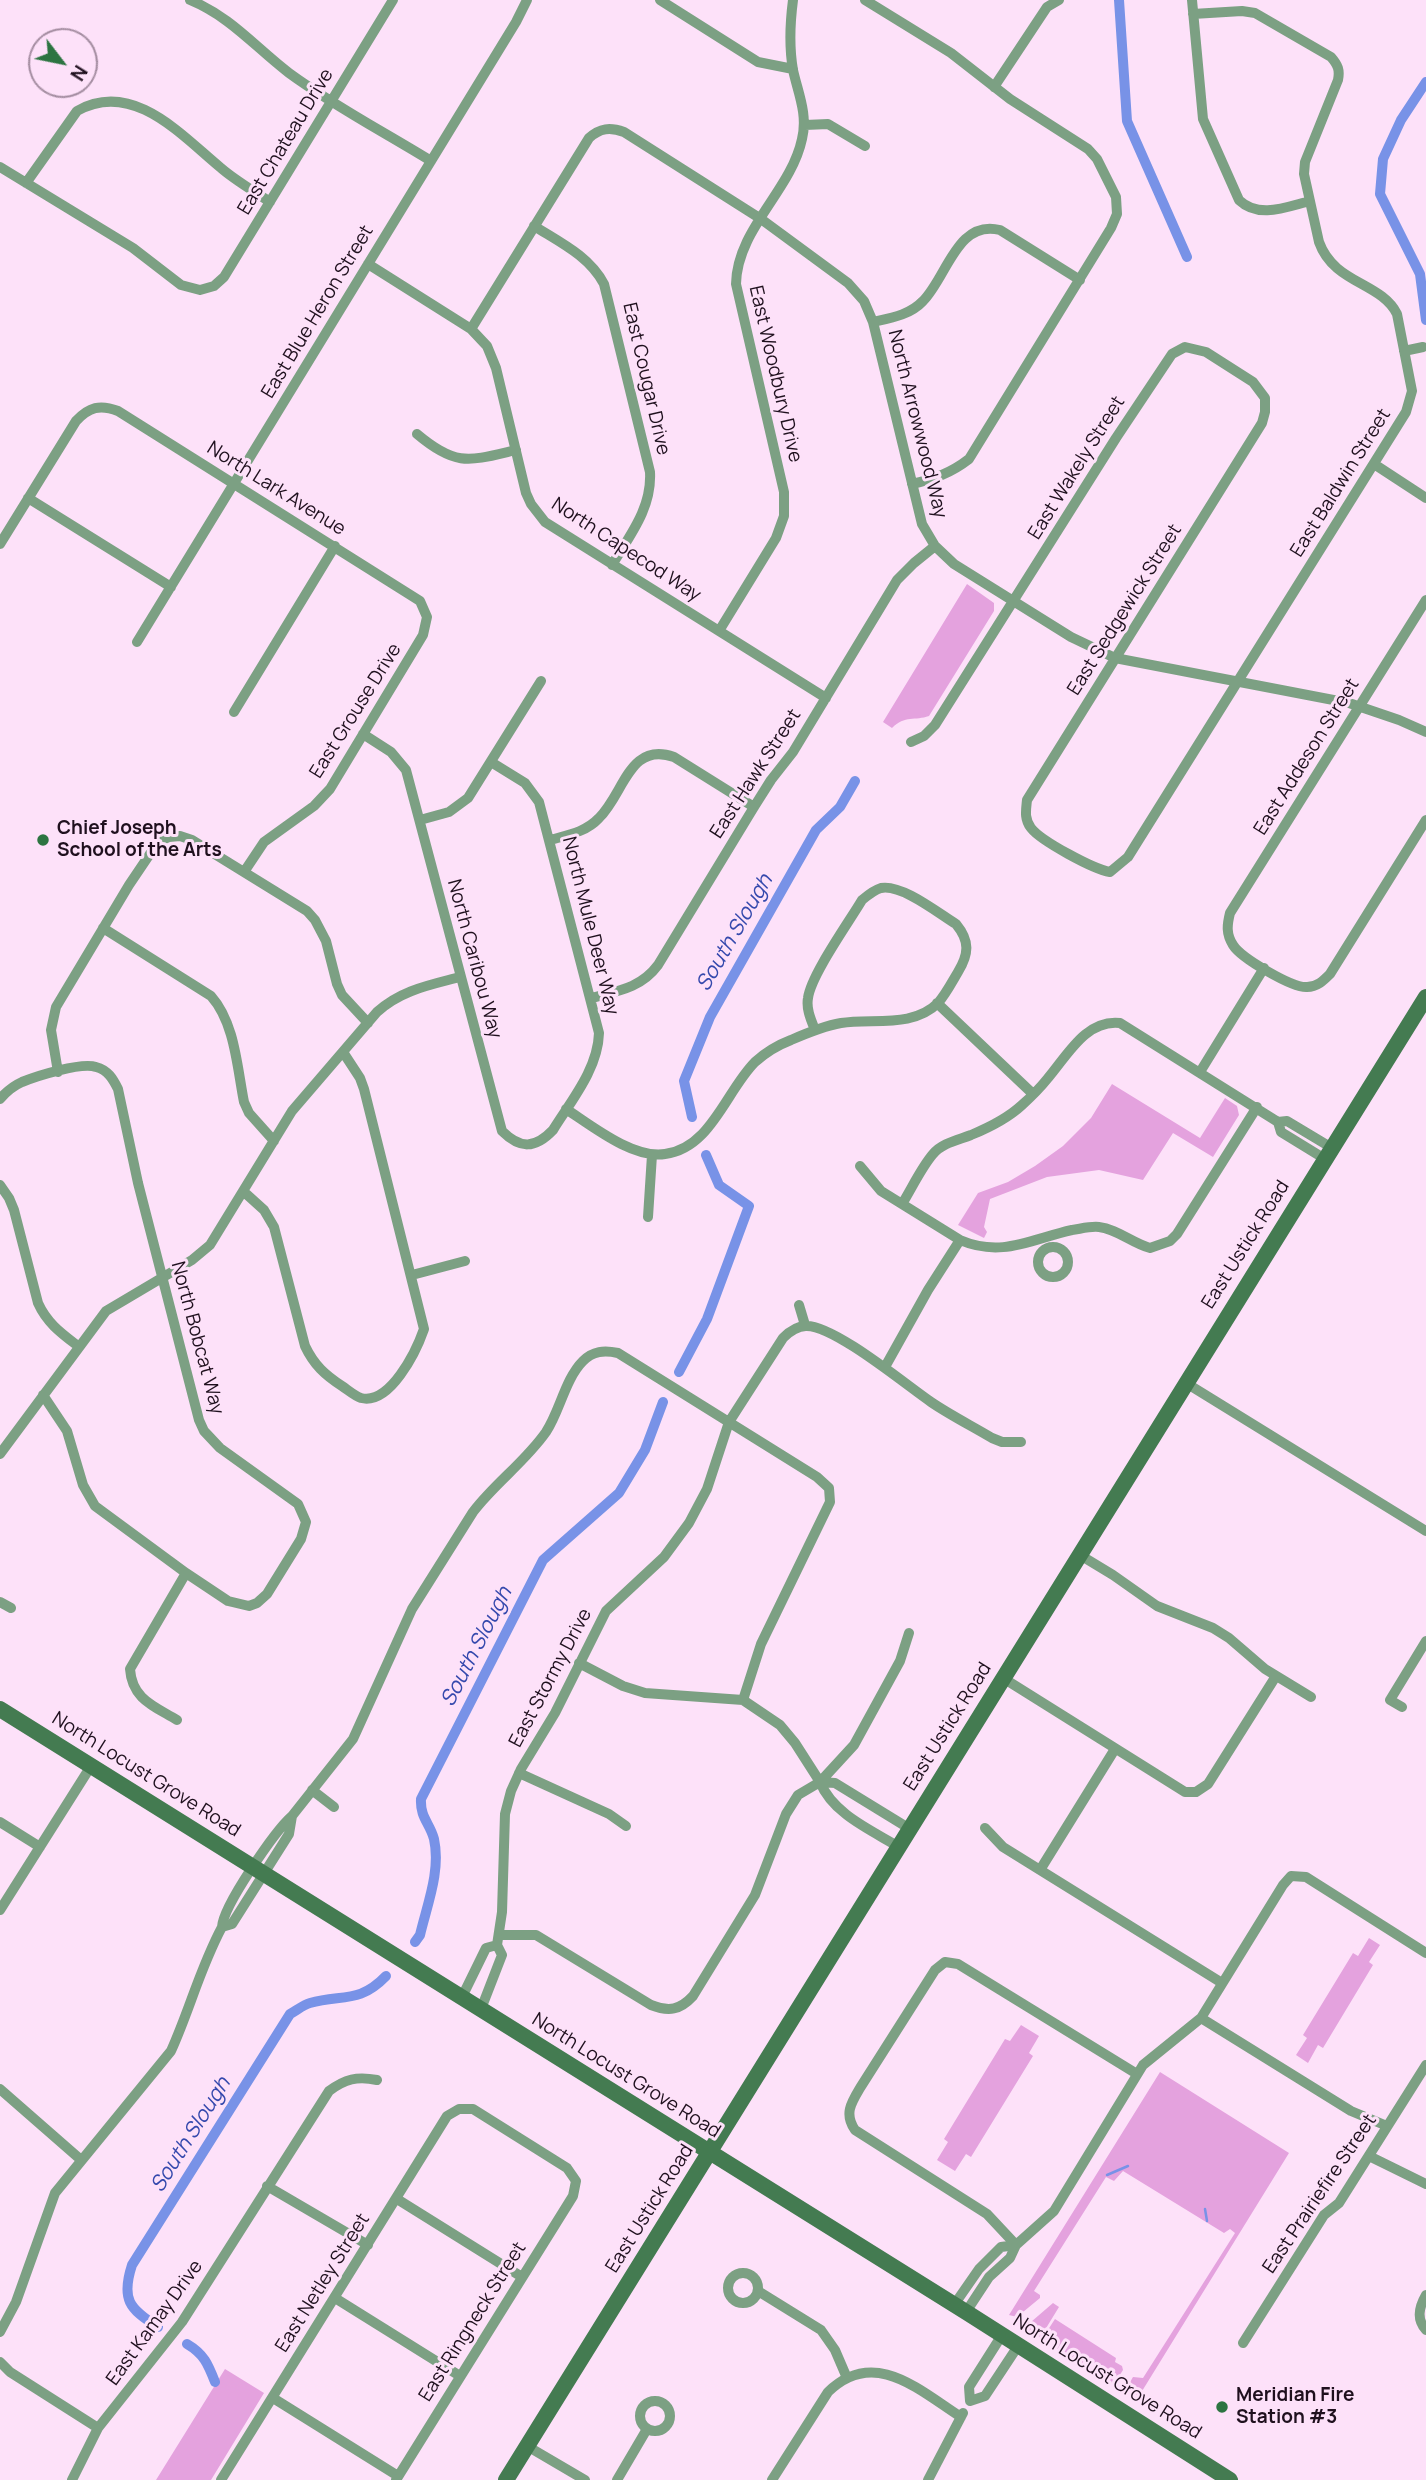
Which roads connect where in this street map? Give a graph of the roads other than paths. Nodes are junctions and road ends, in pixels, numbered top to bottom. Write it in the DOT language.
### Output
graph roads {
  1 [pos="393,0"];
  2 [pos="527,0"];
  3 [pos="660,0"];
  4 [pos="793,0"];
  5 [pos="865,0"];
  6 [pos="1059,0"];
  7 [pos="1192,0"];
  8 [pos="193,1"];
  9 [pos="1193,14"];
  10 [pos="793,69"];
  11 [pos="994,87"];
  12 [pos="332,101"];
  13 [pos="805,125"];
  14 [pos="865,146"];
  15 [pos="431,161"];
  16 [pos="0,167"];
  17 [pos="26,183"];
  18 [pos="1310,201"];
  19 [pos="270,202"];
  20 [pos="761,219"];
  21 [pos="534,226"];
  22 [pos="368,264"];
  23 [pos="1080,279"];
  24 [pos="873,323"];
  25 [pos="471,329"];
  26 [pos="1423,347"];
  27 [pos="1404,351"];
  28 [pos="92,395"];
  29 [pos="95,407"];
  30 [pos="1265,412"];
  31 [pos="417,434"];
  32 [pos="516,450"];
  33 [pos="1374,464"];
  34 [pos="234,483"];
  35 [pos="912,484"];
  36 [pos="28,498"];
  37 [pos="1426,498"];
  38 [pos="0,544"];
  39 [pos="335,546"];
  40 [pos="935,546"];
  41 [pos="612,565"];
  42 [pos="171,587"];
  43 [pos="1426,600"];
  44 [pos="1013,602"];
  45 [pos="427,617"];
  46 [pos="719,631"];
  47 [pos="136,642"];
  48 [pos="1115,658"];
  49 [pos="1238,680"];
  50 [pos="541,681"];
  51 [pos="825,698"];
  52 [pos="1360,705"];
  53 [pos="234,712"];
  54 [pos="1426,732"];
  55 [pos="363,734"];
  56 [pos="911,742"];
  57 [pos="491,762"];
  58 [pos="754,807"];
  59 [pos="420,820"];
  60 [pos="1426,820"];
  61 [pos="550,839"];
  62 [pos="1120,865"];
  63 [pos="244,872"];
  64 [pos="103,928"];
  65 [pos="1264,968"];
  66 [pos="460,977"];
  67 [pos="1426,997"];
  68 [pos="591,998"];
  69 [pos="937,1003"];
  70 [pos="368,1023"];
  71 [pos="815,1030"];
  72 [pos="343,1052"];
  73 [pos="58,1072"];
  74 [pos="1200,1072"];
  75 [pos="1033,1094"];
  76 [pos="0,1099"];
  77 [pos="1257,1107"];
  78 [pos="566,1110"];
  79 [pos="274,1140"];
  80 [pos="1329,1154"];
  81 [pos="652,1155"];
  82 [pos="860,1166"];
  83 [pos="0,1185"];
  84 [pos="243,1191"];
  85 [pos="902,1204"];
  86 [pos="648,1217"];
  87 [pos="960,1240"];
  88 [pos="465,1261"];
  89 [pos="412,1275"];
  90 [pos="162,1278"];
  91 [pos="799,1305"];
  92 [pos="805,1325"];
  93 [pos="78,1346"];
  94 [pos="885,1367"];
  95 [pos="1186,1382"];
  96 [pos="43,1395"];
  97 [pos="729,1422"];
  98 [pos="4,1441"];
  99 [pos="1021,1442"];
  100 [pos="0,1454"];
  101 [pos="1426,1531"];
  102 [pos="1080,1555"];
  103 [pos="186,1573"];
  104 [pos="0,1602"];
  105 [pos="11,1608"];
  106 [pos="909,1633"];
  107 [pos="1426,1641"];
  108 [pos="579,1663"];
  109 [pos="1276,1676"];
  110 [pos="1003,1678"];
  111 [pos="1311,1697"];
  112 [pos="743,1700"];
  113 [pos="1402,1707"];
  114 [pos="0,1709"];
  115 [pos="177,1720"];
  116 [pos="1115,1749"];
  117 [pos="91,1766"];
  118 [pos="519,1773"];
  119 [pos="820,1782"];
  120 [pos="312,1790"];
  121 [pos="334,1807"];
  122 [pos="0,1822"];
  123 [pos="626,1826"];
  124 [pos="985,1828"];
  125 [pos="910,1829"];
  126 [pos="40,1847"];
  127 [pos="900,1847"];
  128 [pos="259,1870"];
  129 [pos="1040,1870"];
  130 [pos="0,1910"];
  131 [pos="498,1940"];
  132 [pos="1426,1953"];
  133 [pos="1222,1983"];
  134 [pos="462,1997"];
  135 [pos="481,2009"];
  136 [pos="1201,2018"];
  137 [pos="1426,2065"];
  138 [pos="1137,2074"];
  139 [pos="377,2080"];
  140 [pos="0,2089"];
  141 [pos="1387,2126"];
  142 [pos="709,2154"];
  143 [pos="1369,2156"];
  144 [pos="80,2160"];
  145 [pos="576,2181"];
  146 [pos="1426,2184"];
  147 [pos="267,2186"];
  148 [pos="397,2199"];
  149 [pos="368,2245"];
  150 [pos="1016,2245"];
  151 [pos="522,2277"];
  152 [pos="758,2291"];
  153 [pos="1426,2295"];
  154 [pos="335,2298"];
  155 [pos="960,2309"];
  156 [pos="1426,2330"];
  157 [pos="0,2332"];
  158 [pos="1002,2335"];
  159 [pos="1243,2343"];
  160 [pos="1018,2346"];
  161 [pos="0,2362"];
  162 [pos="460,2376"];
  163 [pos="847,2378"];
  164 [pos="272,2398"];
  165 [pos="970,2401"];
  166 [pos="961,2417"];
  167 [pos="98,2428"];
  168 [pos="647,2429"];
  169 [pos="527,2446"];
  170 [pos="397,2478"];
  171 [pos="72,2480"];
  172 [pos="221,2480"];
  173 [pos="506,2480"];
  174 [pos="584,2480"];
  175 [pos="617,2480"];
  176 [pos="772,2480"];
  177 [pos="928,2480"];
  178 [pos="1230,2480"];
  1 -- 12 [label="street, East Chateau Drive"];
  2 -- 15 [label="street, East Blue Heron Street"];
  3 -- 10 [label="street"];
  4 -- 10 [label="street, East Woodbury Drive"];
  5 -- 11 [label="street"];
  6 -- 11 [label="street"];
  7 -- 9 [label="street"];
  8 -- 12 [label="street"];
  9 -- 18 [label="street"];
  9 -- 18 [label="street, East Baldwin Street"];
  10 -- 13 [label="street, East Woodbury Drive"];
  11 -- 23 [label="street"];
  12 -- 15 [label="street"];
  12 -- 19 [label="street, East Chateau Drive"];
  13 -- 14 [label="street"];
  13 -- 20 [label="street, East Woodbury Drive"];
  15 -- 22 [label="street, East Blue Heron Street"];
  16 -- 17 [label="street"];
  17 -- 19 [label="street"];
  17 -- 19 [label="street, East Chateau Drive"];
  18 -- 27 [label="street, East Baldwin Street"];
  20 -- 21 [label="street, North Arrowwood Way"];
  20 -- 24 [label="street, North Arrowwood Way"];
  20 -- 46 [label="street, East Woodbury Drive"];
  21 -- 25 [label="street"];
  21 -- 41 [label="street, East Cougar Drive"];
  22 -- 25 [label="street, North Capecod Way"];
  22 -- 34 [label="street, East Blue Heron Street"];
  23 -- 24 [label="street"];
  23 -- 35 [label="street"];
  24 -- 35 [label="street, North Arrowwood Way"];
  25 -- 32 [label="street, North Capecod Way"];
  26 -- 27 [label="street"];
  27 -- 33 [label="street, East Baldwin Street"];
  28 -- 29 [label="street"];
  29 -- 34 [label="street, North Lark Avenue"];
  29 -- 36 [label="street"];
  30 -- 44 [label="street, East Wakely Street"];
  30 -- 48 [label="street, East Sedgewick Street"];
  31 -- 32 [label="street"];
  32 -- 41 [label="street, North Capecod Way"];
  33 -- 37 [label="street"];
  33 -- 49 [label="street, East Baldwin Street"];
  34 -- 39 [label="street, North Lark Avenue"];
  34 -- 42 [label="street, East Blue Heron Street"];
  35 -- 40 [label="street, North Arrowwood Way"];
  36 -- 38 [label="street"];
  36 -- 42 [label="street"];
  39 -- 45 [label="street, North Lark Avenue"];
  39 -- 53 [label="street"];
  40 -- 44 [label="street, North Arrowwood Way"];
  40 -- 51 [label="street, East Hawk Street"];
  41 -- 46 [label="street, North Capecod Way"];
  42 -- 47 [label="street, East Blue Heron Street"];
  43 -- 52 [label="street, East Addeson Street"];
  44 -- 48 [label="street, North Arrowwood Way"];
  44 -- 56 [label="street, East Wakely Street"];
  45 -- 55 [label="street, East Grouse Drive"];
  46 -- 51 [label="street, North Capecod Way"];
  48 -- 49 [label="street, North Arrowwood Way"];
  48 -- 62 [label="street, East Sedgewick Street"];
  49 -- 52 [label="street, North Arrowwood Way"];
  49 -- 62 [label="street, East Baldwin Street"];
  50 -- 57 [label="street"];
  51 -- 58 [label="street, East Hawk Street"];
  52 -- 54 [label="street, North Arrowwood Way"];
  52 -- 65 [label="street, East Addeson Street"];
  55 -- 59 [label="street, North Caribou Way"];
  55 -- 63 [label="street, East Grouse Drive"];
  57 -- 59 [label="street"];
  57 -- 61 [label="street, North Mule Deer Way"];
  58 -- 61 [label="street"];
  58 -- 68 [label="street, East Hawk Street"];
  59 -- 66 [label="street, North Caribou Way"];
  60 -- 65 [label="street"];
  61 -- 68 [label="street, North Mule Deer Way"];
  63 -- 64 [label="street"];
  63 -- 70 [label="street"];
  64 -- 73 [label="street"];
  64 -- 79 [label="street"];
  65 -- 74 [label="street"];
  66 -- 70 [label="street"];
  66 -- 78 [label="street, North Caribou Way"];
  67 -- 80 [label="main road, East Ustick Road"];
  68 -- 78 [label="street, North Mule Deer Way"];
  69 -- 71 [label="street"];
  69 -- 71 [label="street"];
  69 -- 75 [label="street"];
  70 -- 72 [label="street"];
  71 -- 81 [label="street"];
  72 -- 79 [label="street"];
  72 -- 89 [label="street"];
  73 -- 76 [label="street, North Bobcat Way"];
  73 -- 90 [label="street, North Bobcat Way"];
  74 -- 75 [label="street"];
  74 -- 77 [label="street"];
  75 -- 85 [label="street"];
  77 -- 80 [label="street"];
  77 -- 87 [label="street"];
  78 -- 81 [label="street"];
  79 -- 84 [label="street"];
  80 -- 95 [label="main road, East Ustick Road"];
  81 -- 86 [label="street"];
  82 -- 85 [label="street"];
  83 -- 93 [label="street"];
  84 -- 89 [label="street"];
  84 -- 90 [label="street"];
  85 -- 87 [label="street"];
  87 -- 94 [label="street"];
  88 -- 89 [label="street"];
  90 -- 93 [label="street"];
  90 -- 103 [label="street, North Bobcat Way"];
  91 -- 92 [label="street"];
  92 -- 94 [label="street"];
  92 -- 97 [label="street, East Stormy Drive"];
  93 -- 96 [label="street"];
  94 -- 99 [label="street"];
  95 -- 101 [label="street"];
  95 -- 102 [label="main road, East Ustick Road"];
  96 -- 98 [label="street"];
  96 -- 103 [label="street"];
  97 -- 108 [label="street, East Stormy Drive"];
  97 -- 112 [label="street"];
  97 -- 120 [label="street"];
  98 -- 100 [label="street"];
  102 -- 109 [label="street"];
  102 -- 110 [label="main road, East Ustick Road"];
  103 -- 115 [label="street"];
  104 -- 105 [label="street"];
  106 -- 119 [label="street"];
  107 -- 113 [label="street"];
  108 -- 112 [label="street"];
  108 -- 118 [label="street, East Stormy Drive"];
  109 -- 111 [label="street"];
  109 -- 116 [label="street"];
  110 -- 116 [label="street"];
  110 -- 125 [label="main road, East Ustick Road"];
  112 -- 119 [label="street"];
  114 -- 117 [label="main road, North Locust Grove Road"];
  116 -- 129 [label="street"];
  117 -- 126 [label="street"];
  117 -- 128 [label="main road, North Locust Grove Road"];
  118 -- 123 [label="street"];
  118 -- 131 [label="street, East Stormy Drive"];
  119 -- 125 [label="street"];
  119 -- 127 [label="street"];
  119 -- 131 [label="street"];
  120 -- 121 [label="street"];
  120 -- 128 [label="street"];
  122 -- 126 [label="street"];
  124 -- 129 [label="street"];
  125 -- 127 [label="main road, East Ustick Road"];
  126 -- 130 [label="street"];
  127 -- 142 [label="main road, East Ustick Road"];
  128 -- 134 [label="main road, North Locust Grove Road"];
  128 -- 144 [label="street"];
  129 -- 133 [label="street"];
  131 -- 134 [label="street"];
  131 -- 135 [label="street, East Stormy Drive"];
  132 -- 133 [label="street"];
  133 -- 136 [label="street"];
  134 -- 135 [label="main road, North Locust Grove Road"];
  135 -- 142 [label="main road, North Locust Grove Road"];
  136 -- 138 [label="street"];
  136 -- 141 [label="street"];
  137 -- 141 [label="street, East Prairiefire Street"];
  138 -- 150 [label="street"];
  138 -- 150 [label="street"];
  139 -- 147 [label="street, East Kamay Drive"];
  140 -- 144 [label="street"];
  141 -- 143 [label="street, East Prairiefire Street"];
  142 -- 155 [label="main road, North Locust Grove Road"];
  142 -- 169 [label="main road, East Ustick Road"];
  143 -- 146 [label="street"];
  143 -- 159 [label="street, East Prairiefire Street"];
  144 -- 157 [label="street"];
  145 -- 148 [label="street, East Netley Street"];
  145 -- 151 [label="street, East Ringneck Street"];
  147 -- 149 [label="street"];
  147 -- 167 [label="street, East Kamay Drive"];
  148 -- 149 [label="street, East Netley Street"];
  148 -- 151 [label="street"];
  149 -- 154 [label="street, East Netley Street"];
  150 -- 155 [label="street"];
  151 -- 162 [label="street, East Ringneck Street"];
  152 -- 163 [label="street"];
  153 -- 156 [label="street"];
  154 -- 162 [label="street"];
  154 -- 164 [label="street, East Netley Street"];
  155 -- 158 [label="main road, North Locust Grove Road"];
  158 -- 160 [label="main road, North Locust Grove Road"];
  158 -- 165 [label="street"];
  160 -- 165 [label="street"];
  160 -- 178 [label="main road, North Locust Grove Road"];
  161 -- 167 [label="street"];
  162 -- 170 [label="street, East Ringneck Street"];
  163 -- 166 [label="street"];
  163 -- 176 [label="street"];
  164 -- 170 [label="street"];
  164 -- 172 [label="street, East Netley Street"];
  165 -- 166 [label="street"];
  166 -- 177 [label="street"];
  167 -- 171 [label="street, East Kamay Drive"];
  168 -- 175 [label="street"];
  169 -- 173 [label="main road, East Ustick Road"];
  169 -- 174 [label="street"];
}
